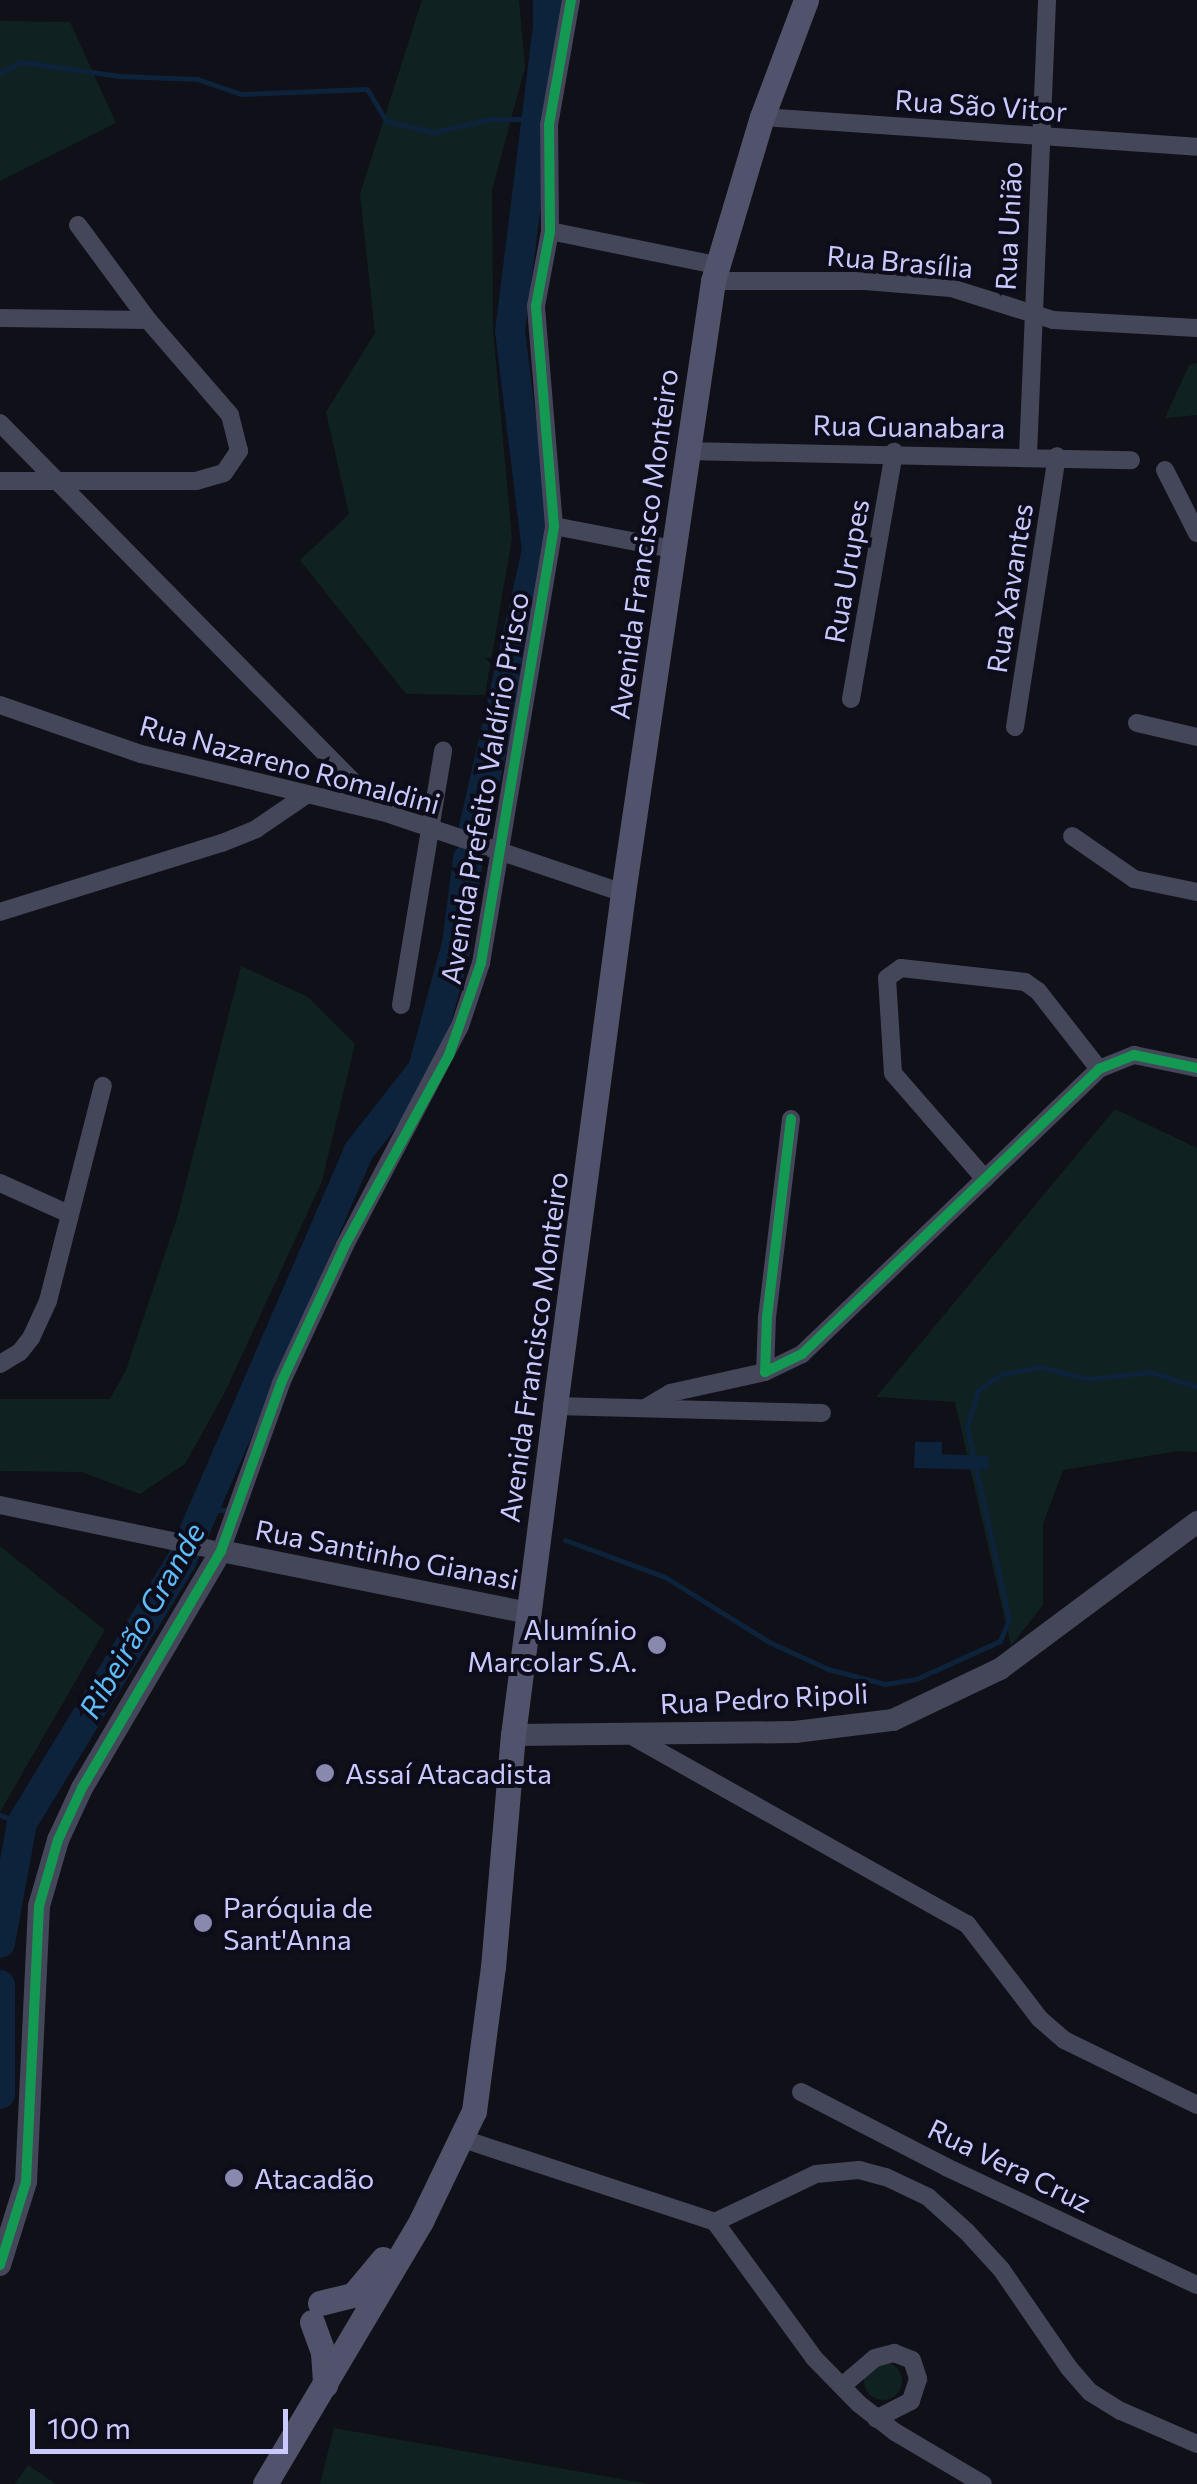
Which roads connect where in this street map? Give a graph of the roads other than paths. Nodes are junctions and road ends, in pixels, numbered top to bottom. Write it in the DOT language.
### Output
graph roads {
  1 [pos="571,0"];
  2 [pos="806,0"];
  3 [pos="824,0"];
  4 [pos="1047,0"];
  5 [pos="770,118"];
  6 [pos="1040,137"];
  7 [pos="1197,147"];
  8 [pos="78,225"];
  9 [pos="550,231"];
  10 [pos="714,273"];
  11 [pos="1031,315"];
  12 [pos="0,318"];
  13 [pos="148,320"];
  14 [pos="1197,328"];
  15 [pos="0,423"];
  16 [pos="686,451"];
  17 [pos="894,452"];
  18 [pos="1028,456"];
  19 [pos="1057,456"];
  20 [pos="1130,460"];
  21 [pos="1165,470"];
  22 [pos="0,481"];
  23 [pos="52,481"];
  24 [pos="554,526"];
  25 [pos="1197,532"];
  26 [pos="672,549"];
  27 [pos="852,699"];
  28 [pos="0,705"];
  29 [pos="1138,723"];
  30 [pos="1015,727"];
  31 [pos="1197,737"];
  32 [pos="443,750"];
  33 [pos="306,795"];
  34 [pos="383,812"];
  35 [pos="431,828"];
  36 [pos="1072,836"];
  37 [pos="500,850"];
  38 [pos="1197,892"];
  39 [pos="622,893"];
  40 [pos="0,912"];
  41 [pos="401,1005"];
  42 [pos="1197,1068"];
  43 [pos="1099,1069"];
  44 [pos="102,1086"];
  45 [pos="791,1119"];
  46 [pos="985,1178"];
  47 [pos="0,1183"];
  48 [pos="69,1214"];
  49 [pos="0,1364"];
  50 [pos="765,1372"];
  51 [pos="554,1406"];
  52 [pos="644,1409"];
  53 [pos="822,1412"];
  54 [pos="0,1505"];
  55 [pos="1197,1522"];
  56 [pos="215,1549"];
  57 [pos="528,1613"];
  58 [pos="512,1734"];
  59 [pos="627,1734"];
  60 [pos="801,2092"];
  61 [pos="1197,2105"];
  62 [pos="462,2139"];
  63 [pos="946,2167"];
  64 [pos="928,2196"];
  65 [pos="421,2221"];
  66 [pos="715,2222"];
  67 [pos="0,2264"];
  68 [pos="1197,2285"];
  69 [pos="325,2385"];
  70 [pos="842,2386"];
  71 [pos="876,2419"];
  72 [pos="1197,2444"];
  73 [pos="265,2484"];
  74 [pos="982,2484"];
  1 -- 9 [label="street, Avenida Prefeito Valdírio Prisco"];
  2 -- 5 [label="main road, Avenida Francisco Monteiro"];
  3 -- 5 [label="main road, Avenida Francisco Monteiro"];
  4 -- 6 [label="street, Rua União"];
  5 -- 6 [label="street, Rua São Vitor"];
  5 -- 10 [label="main road, Avenida Francisco Monteiro"];
  6 -- 7 [label="street, Rua São Vitor"];
  6 -- 11 [label="street, Rua União"];
  8 -- 13 [label="street"];
  9 -- 10 [label="street, Rua Brasília"];
  9 -- 24 [label="street, Avenida Prefeito Valdírio Prisco"];
  10 -- 11 [label="street, Rua Brasília"];
  10 -- 16 [label="main road, Avenida Francisco Monteiro"];
  11 -- 14 [label="street, Rua Brasília"];
  11 -- 18 [label="street, Rua União"];
  12 -- 13 [label="street"];
  13 -- 23 [label="street"];
  15 -- 23 [label="street"];
  16 -- 17 [label="street, Rua Guanabara"];
  16 -- 26 [label="main road, Avenida Francisco Monteiro"];
  17 -- 18 [label="street, Rua Guanabara"];
  17 -- 27 [label="street, Rua Urupes"];
  18 -- 19 [label="street, Rua Guanabara"];
  19 -- 20 [label="street, Rua Guanabara"];
  19 -- 30 [label="street, Rua Xavantes"];
  21 -- 25 [label="street"];
  22 -- 23 [label="street"];
  23 -- 34 [label="street"];
  24 -- 26 [label="street"];
  24 -- 37 [label="street, Avenida Prefeito Valdírio Prisco"];
  26 -- 39 [label="main road, Avenida Francisco Monteiro"];
  28 -- 33 [label="street, Rua Nazareno Romaldini"];
  29 -- 31 [label="street"];
  32 -- 35 [label="street, Avenida Prefeito Valdírio Prisco"];
  33 -- 34 [label="street, Rua Nazareno Romaldini"];
  33 -- 40 [label="street"];
  34 -- 35 [label="street, Rua Nazareno Romaldini"];
  35 -- 37 [label="street, Rua Nazareno Romaldini"];
  35 -- 41 [label="street, Avenida Prefeito Valdírio Prisco"];
  36 -- 38 [label="street"];
  37 -- 39 [label="street, Rua Nazareno Romaldini"];
  37 -- 56 [label="street, Avenida Prefeito Valdírio Prisco"];
  39 -- 51 [label="main road, Avenida Francisco Monteiro"];
  42 -- 43 [label="street"];
  43 -- 46 [label="street"];
  43 -- 46 [label="street"];
  44 -- 48 [label="street"];
  45 -- 50 [label="street"];
  46 -- 50 [label="street"];
  47 -- 48 [label="street"];
  48 -- 49 [label="street"];
  50 -- 52 [label="street"];
  51 -- 52 [label="street"];
  51 -- 57 [label="main road, Avenida Francisco Monteiro"];
  52 -- 53 [label="street"];
  54 -- 56 [label="street, Rua Santinho Gianasi"];
  55 -- 59 [label="street, Rua Pedro Ripoli"];
  56 -- 57 [label="street, Rua Santinho Gianasi"];
  56 -- 67 [label="street, Avenida Prefeito Valdírio Prisco"];
  57 -- 58 [label="main road, Avenida Francisco Monteiro"];
  58 -- 59 [label="street, Rua Pedro Ripoli"];
  58 -- 62 [label="main road, Avenida Francisco Monteiro"];
  59 -- 61 [label="street"];
  60 -- 63 [label="street, Rua Vera Cruz"];
  62 -- 65 [label="main road, Avenida Francisco Monteiro"];
  62 -- 66 [label="street"];
  63 -- 64 [label="street"];
  63 -- 68 [label="street, Rua Vera Cruz"];
  64 -- 66 [label="street"];
  64 -- 72 [label="street"];
  65 -- 69 [label="main road, Avenida Francisco Monteiro"];
  65 -- 69 [label="main road"];
  66 -- 70 [label="street"];
  69 -- 73 [label="main road, Avenida Francisco Monteiro"];
  70 -- 71 [label="street"];
  70 -- 71 [label="street"];
  71 -- 74 [label="street"];
}
